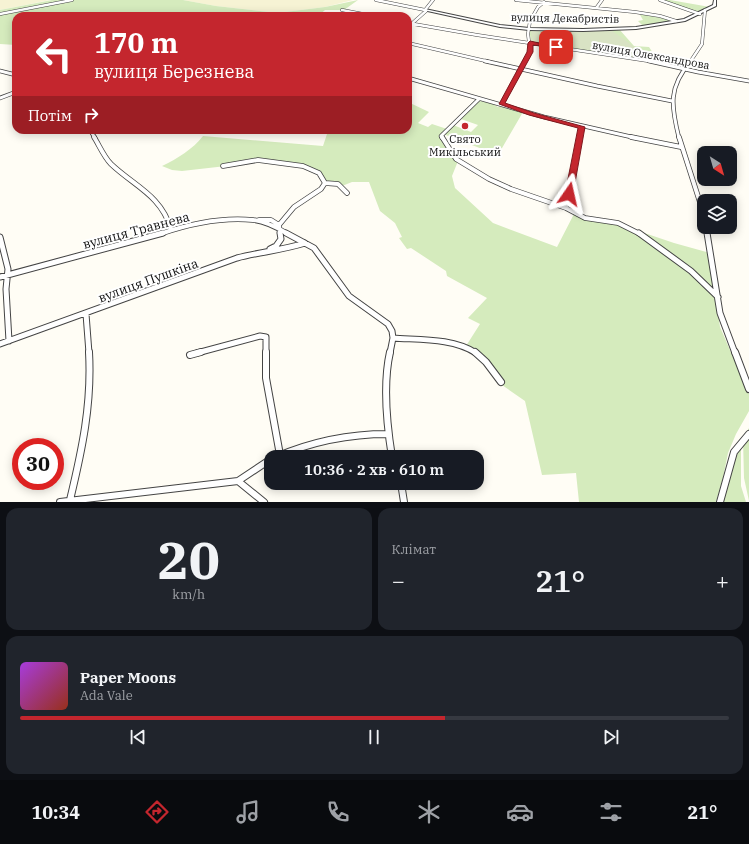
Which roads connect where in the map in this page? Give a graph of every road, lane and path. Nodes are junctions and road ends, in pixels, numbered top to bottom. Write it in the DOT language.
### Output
graph roads {
  1 [pos="72,0"];
  2 [pos="376,0"];
  3 [pos="433,0"];
  4 [pos="516,0"];
  5 [pos="602,0"];
  6 [pos="660,0"];
  7 [pos="715,0"];
  8 [pos="531,1"];
  9 [pos="544,2"];
  10 [pos="537,6"];
  11 [pos="597,7"];
  12 [pos="342,10"];
  13 [pos="425,10"];
  14 [pos="705,10"];
  15 [pos="352,12"];
  16 [pos="0,14"];
  17 [pos="700,14"];
  18 [pos="676,21"];
  19 [pos="412,24"];
  20 [pos="529,29"];
  21 [pos="530,43"];
  22 [pos="412,44"];
  23 [pos="683,68"];
  24 [pos="520,69"];
  25 [pos="0,72"];
  26 [pos="12,74"];
  27 [pos="412,79"];
  28 [pos="749,81"];
  29 [pos="12,94"];
  30 [pos="0,98"];
  31 [pos="479,99"];
  32 [pos="672,101"];
  33 [pos="502,104"];
  34 [pos="582,127"];
  35 [pos="92,134"];
  36 [pos="682,147"];
  37 [pos="224,166"];
  38 [pos="325,183"];
  39 [pos="347,193"];
  40 [pos="697,194"];
  41 [pos="566,208"];
  42 [pos="280,227"];
  43 [pos="171,229"];
  44 [pos="707,234"];
  45 [pos="0,237"];
  46 [pos="305,243"];
  47 [pos="267,250"];
  48 [pos="7,275"];
  49 [pos="0,277"];
  50 [pos="718,297"];
  51 [pos="86,314"];
  52 [pos="393,338"];
  53 [pos="9,341"];
  54 [pos="0,344"];
  55 [pos="190,355"];
  56 [pos="501,382"];
  57 [pos="749,389"];
  58 [pos="388,434"];
  59 [pos="749,434"];
  60 [pos="277,450"];
  61 [pos="294,450"];
  62 [pos="391,450"];
  63 [pos="264,464"];
  64 [pos="238,481"];
  65 [pos="402,490"];
  66 [pos="70,500"];
  67 [pos="60,502"];
  68 [pos="264,502"];
  69 [pos="404,502"];
  70 [pos="720,502"];
  1 -- 16 [label="street"];
  2 -- 13 [label="street, вулиця Декабристів"];
  3 -- 13 [label="street"];
  4 -- 8 [label="street"];
  5 -- 11 [label="street"];
  6 -- 17 [label="street"];
  7 -- 14 [label="street, вулиця Декабристів"];
  8 -- 9 [label="street"];
  8 -- 10 [label="street"];
  9 -- 10 [label="street"];
  9 -- 11 [label="street"];
  10 -- 20 [label="street"];
  11 -- 18 [label="street"];
  12 -- 15 [label="street"];
  13 -- 19 [label="street"];
  13 -- 20 [label="street, вулиця Декабристів"];
  14 -- 17 [label="street, вулиця Декабристів"];
  14 -- 23 [label="street"];
  17 -- 18 [label="street, вулиця Декабристів"];
  18 -- 20 [label="street, вулиця Декабристів"];
  19 -- 21 [label="street, вулиця Олександрова"];
  20 -- 21 [label="street"];
  21 -- 23 [label="street, вулиця Олександрова"];
  21 -- 24 [label="street"];
  22 -- 24 [label="street"];
  23 -- 28 [label="street, вулиця Олександрова"];
  23 -- 32 [label="street"];
  24 -- 32 [label="street"];
  24 -- 33 [label="street"];
  25 -- 26 [label="street"];
  27 -- 31 [label="street"];
  29 -- 30 [label="street"];
  31 -- 33 [label="street"];
  31 -- 41 [label="street"];
  32 -- 36 [label="street"];
  33 -- 34 [label="street"];
  34 -- 36 [label="street"];
  34 -- 41 [label="street"];
  35 -- 43 [label="street"];
  36 -- 40 [label="street"];
  37 -- 38 [label="street"];
  38 -- 39 [label="street"];
  38 -- 42 [label="street"];
  41 -- 50 [label="street"];
  42 -- 43 [label="street, вулиця Травнева"];
  42 -- 46 [label="street, вулиця Травнева"];
  42 -- 47 [label="street"];
  43 -- 48 [label="street, вулиця Травнева"];
  44 -- 50 [label="street"];
  45 -- 48 [label="street"];
  46 -- 47 [label="street, вулиця Пушкіна"];
  46 -- 52 [label="street, вулиця Травнева"];
  47 -- 51 [label="street, вулиця Пушкіна"];
  48 -- 49 [label="street, вулиця Травнева"];
  48 -- 53 [label="street"];
  50 -- 57 [label="street"];
  51 -- 53 [label="street, вулиця Пушкіна"];
  51 -- 66 [label="street"];
  52 -- 56 [label="street"];
  52 -- 58 [label="street"];
  53 -- 54 [label="street, вулиця Пушкіна"];
  55 -- 60 [label="street"];
  58 -- 61 [label="street"];
  58 -- 62 [label="street"];
  59 -- 70 [label="street"];
  63 -- 64 [label="street"];
  64 -- 66 [label="street"];
  64 -- 68 [label="street"];
  65 -- 69 [label="street"];
  66 -- 67 [label="street"];
}
